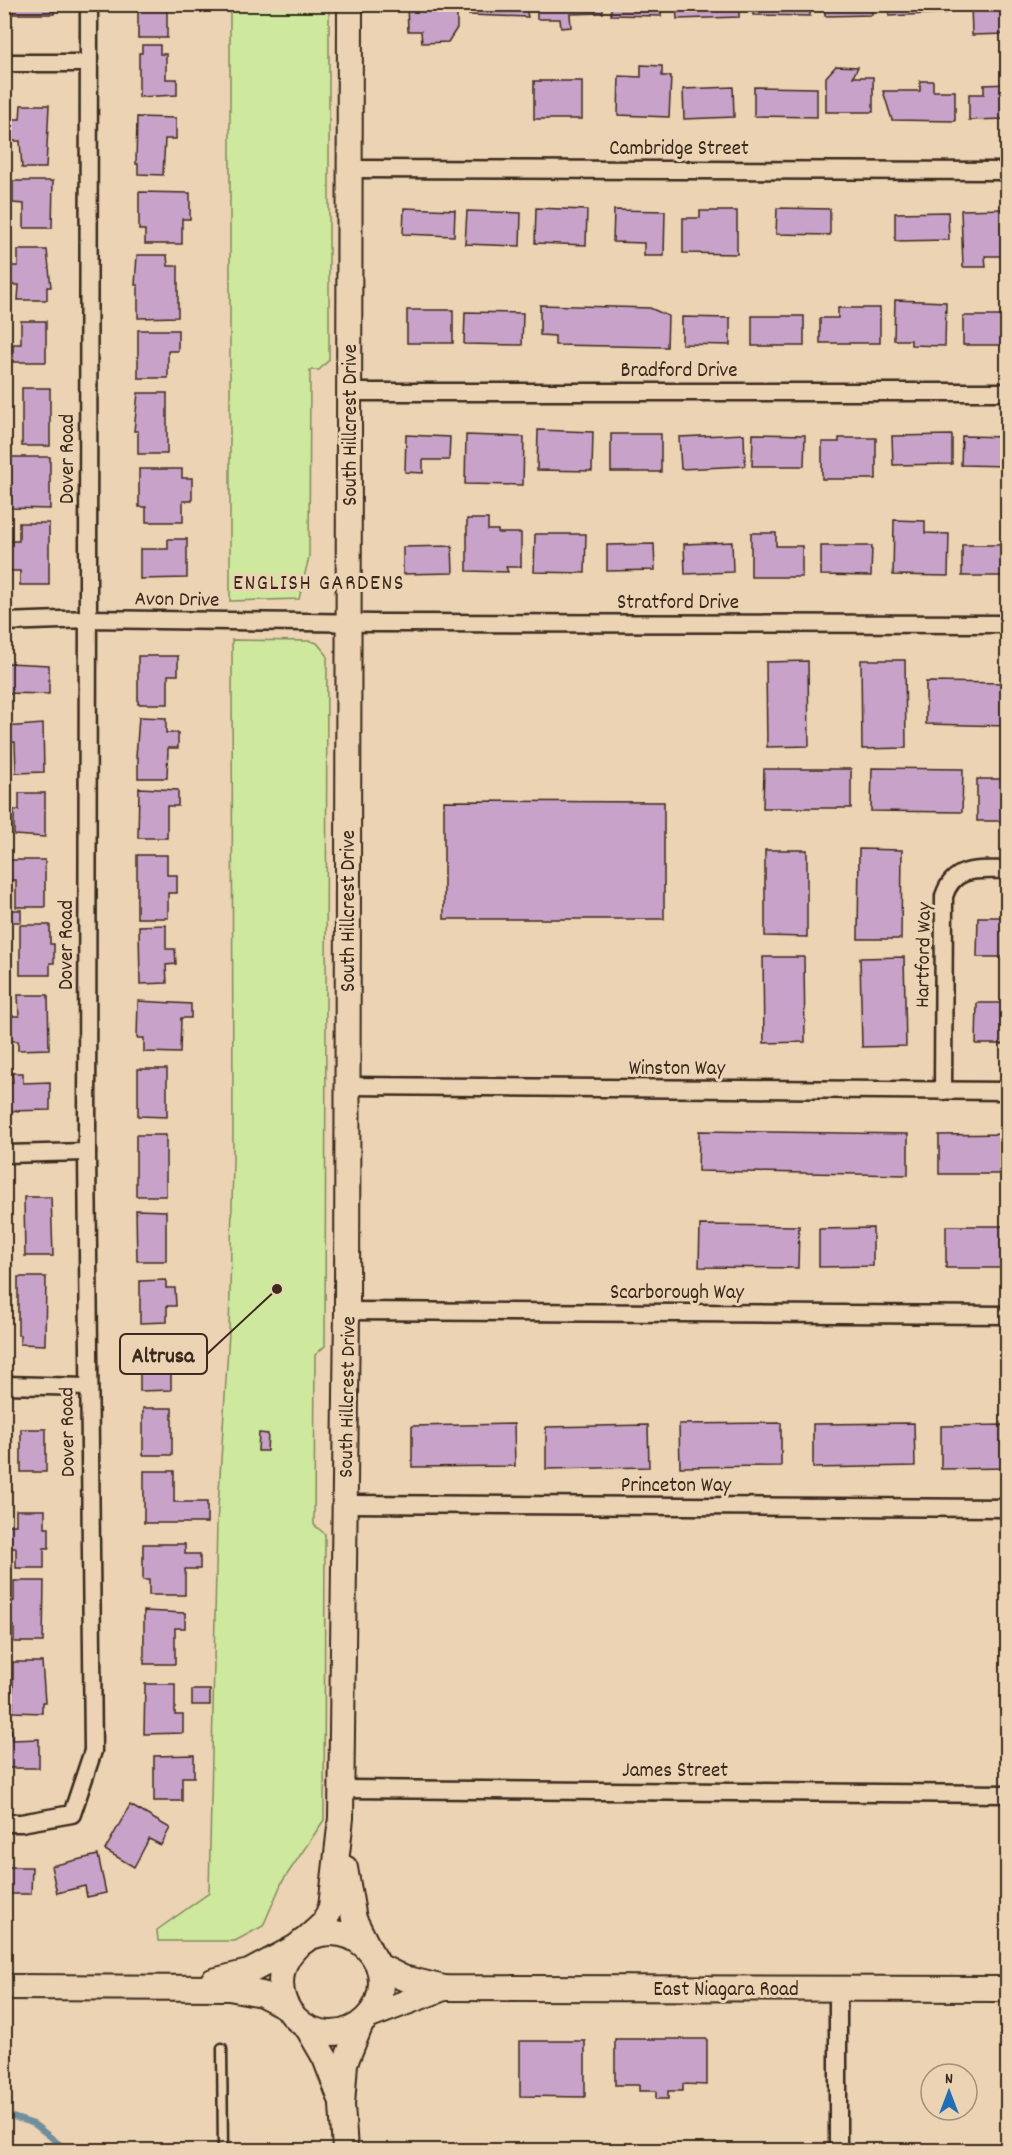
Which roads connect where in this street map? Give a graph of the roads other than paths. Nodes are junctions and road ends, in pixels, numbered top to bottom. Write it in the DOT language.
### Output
graph roads {
  1 [pos="89,4"];
  2 [pos="350,4"];
  3 [pos="4,63"];
  4 [pos="88,63"];
  5 [pos="350,169"];
  6 [pos="1008,171"];
  7 [pos="350,392"];
  8 [pos="1008,392"];
  9 [pos="89,619"];
  10 [pos="4,622"];
  11 [pos="348,623"];
  12 [pos="1008,624"];
  13 [pos="1008,870"];
  14 [pos="347,1086"];
  15 [pos="943,1091"];
  16 [pos="1008,1091"];
  17 [pos="87,1152"];
  18 [pos="4,1154"];
  19 [pos="346,1311"];
  20 [pos="1008,1315"];
  21 [pos="4,1385"];
  22 [pos="88,1387"];
  23 [pos="344,1504"];
  24 [pos="1008,1508"];
  25 [pos="341,1789"];
  26 [pos="1008,1794"];
  27 [pos="341,1818"];
  28 [pos="4,1823"];
  29 [pos="300,1945"];
  30 [pos="375,1960"];
  31 [pos="4,1987"];
  32 [pos="181,1987"];
  33 [pos="444,1988"];
  34 [pos="838,1989"];
  35 [pos="1008,1989"];
  36 [pos="287,2007"];
  37 [pos="366,2020"];
  38 [pos="307,2027"];
  39 [pos="222,2048"];
  40 [pos="342,2105"];
  41 [pos="223,2151"];
  42 [pos="345,2151"];
  43 [pos="838,2151"];
  1 -- 4 [label="street, Dover Road"];
  2 -- 5 [label="street, South Hillcrest Drive"];
  3 -- 4 [label="street"];
  4 -- 9 [label="street, Dover Road"];
  5 -- 6 [label="street, Cambridge Street"];
  5 -- 7 [label="street, South Hillcrest Drive"];
  7 -- 8 [label="street, Bradford Drive"];
  7 -- 11 [label="street, South Hillcrest Drive"];
  9 -- 10 [label="street, Avon Drive"];
  9 -- 11 [label="street, Avon Drive"];
  9 -- 17 [label="street, Dover Road"];
  11 -- 12 [label="street, Stratford Drive"];
  11 -- 14 [label="street, South Hillcrest Drive"];
  13 -- 15 [label="street, Hartford Way"];
  14 -- 15 [label="street, Winston Way"];
  14 -- 19 [label="street, South Hillcrest Drive"];
  15 -- 16 [label="street, Winston Way"];
  17 -- 18 [label="street"];
  17 -- 22 [label="street, Dover Road"];
  19 -- 20 [label="street, Scarborough Way"];
  19 -- 23 [label="street, South Hillcrest Drive"];
  21 -- 22 [label="street"];
  22 -- 28 [label="street, Dover Road"];
  23 -- 24 [label="street, Princeton Way"];
  23 -- 25 [label="street, South Hillcrest Drive"];
  25 -- 26 [label="street, James Street"];
  25 -- 27 [label="street, South Hillcrest Drive"];
  27 -- 29 [label="street, South Hillcrest Drive"];
  27 -- 30 [label="street, South Hillcrest Drive"];
  29 -- 30 [label="street"];
  29 -- 32 [label="street"];
  29 -- 36 [label="street"];
  30 -- 33 [label="street, East Niagara Road"];
  30 -- 37 [label="street"];
  31 -- 32 [label="street"];
  32 -- 36 [label="street"];
  33 -- 34 [label="street, East Niagara Road"];
  33 -- 37 [label="street, East Niagara Road"];
  34 -- 35 [label="street, East Niagara Road"];
  34 -- 43 [label="street"];
  36 -- 38 [label="street"];
  37 -- 38 [label="street"];
  37 -- 40 [label="street"];
  38 -- 40 [label="street"];
  39 -- 41 [label="lane"];
  40 -- 42 [label="street"];
}
